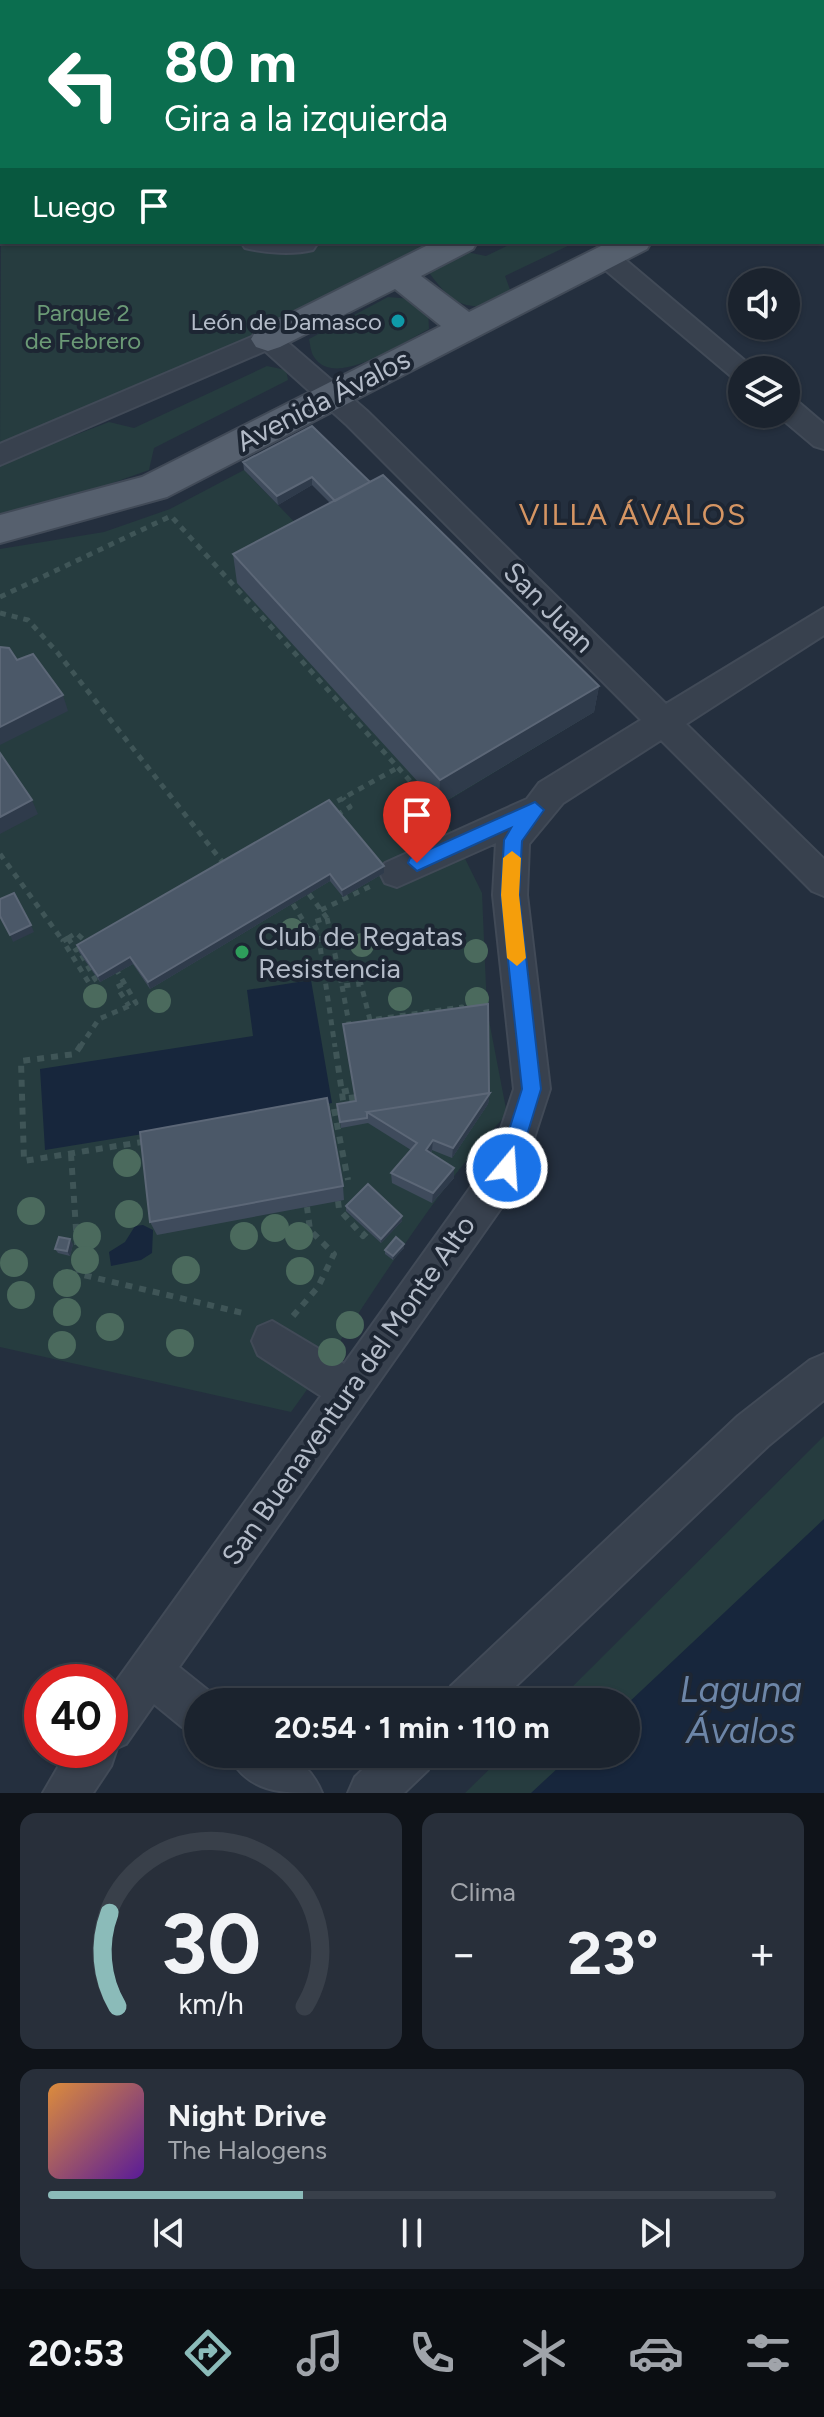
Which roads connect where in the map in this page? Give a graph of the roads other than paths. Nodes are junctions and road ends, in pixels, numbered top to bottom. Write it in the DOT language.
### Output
graph roads {
  1 [pos="457,244"];
  2 [pos="620,250"];
  3 [pos="396,273"];
  4 [pos="466,328"];
  5 [pos="268,339"];
  6 [pos="728,356"];
  7 [pos="328,396"];
  8 [pos="800,419"];
  9 [pos="824,439"];
  10 [pos="0,455"];
  11 [pos="0,529"];
  12 [pos="824,620"];
  13 [pos="663,721"];
  14 [pos="535,810"];
  15 [pos="397,873"];
  16 [pos="824,881"];
  17 [pos="280,1332"];
  18 [pos="824,1374"];
  19 [pos="349,1390"];
  20 [pos="149,1671"];
  21 [pos="482,1688"];
  22 [pos="184,1700"];
  23 [pos="128,1702"];
  24 [pos="83,1768"];
  25 [pos="268,1768"];
  26 [pos="397,1768"];
  27 [pos="66,1793"];
  28 [pos="299,1793"];
  29 [pos="371,1793"];
  1 -- 3 [label="main road"];
  2 -- 4 [label="main road, Avenida Ávalos"];
  2 -- 6 [label="street"];
  3 -- 4 [label="main road"];
  3 -- 5 [label="main road"];
  4 -- 7 [label="main road, Avenida Ávalos"];
  5 -- 7 [label="street, San Juan"];
  5 -- 10 [label="street"];
  7 -- 11 [label="main road, Avenida Ávalos"];
  7 -- 13 [label="street, San Juan"];
  8 -- 9 [label="street"];
  12 -- 13 [label="street, San Buenaventura del Monte Alto"];
  13 -- 14 [label="street, San Buenaventura del Monte Alto"];
  13 -- 16 [label="street, San Juan"];
  14 -- 15 [label="street"];
  14 -- 19 [label="street, San Buenaventura del Monte Alto"];
  17 -- 19 [label="street"];
  18 -- 21 [label="street"];
  19 -- 20 [label="street, San Buenaventura del Monte Alto"];
  20 -- 22 [label="street"];
  20 -- 23 [label="street, San Buenaventura del Monte Alto"];
  24 -- 27 [label="street"];
  25 -- 28 [label="street"];
  26 -- 29 [label="street"];
}
